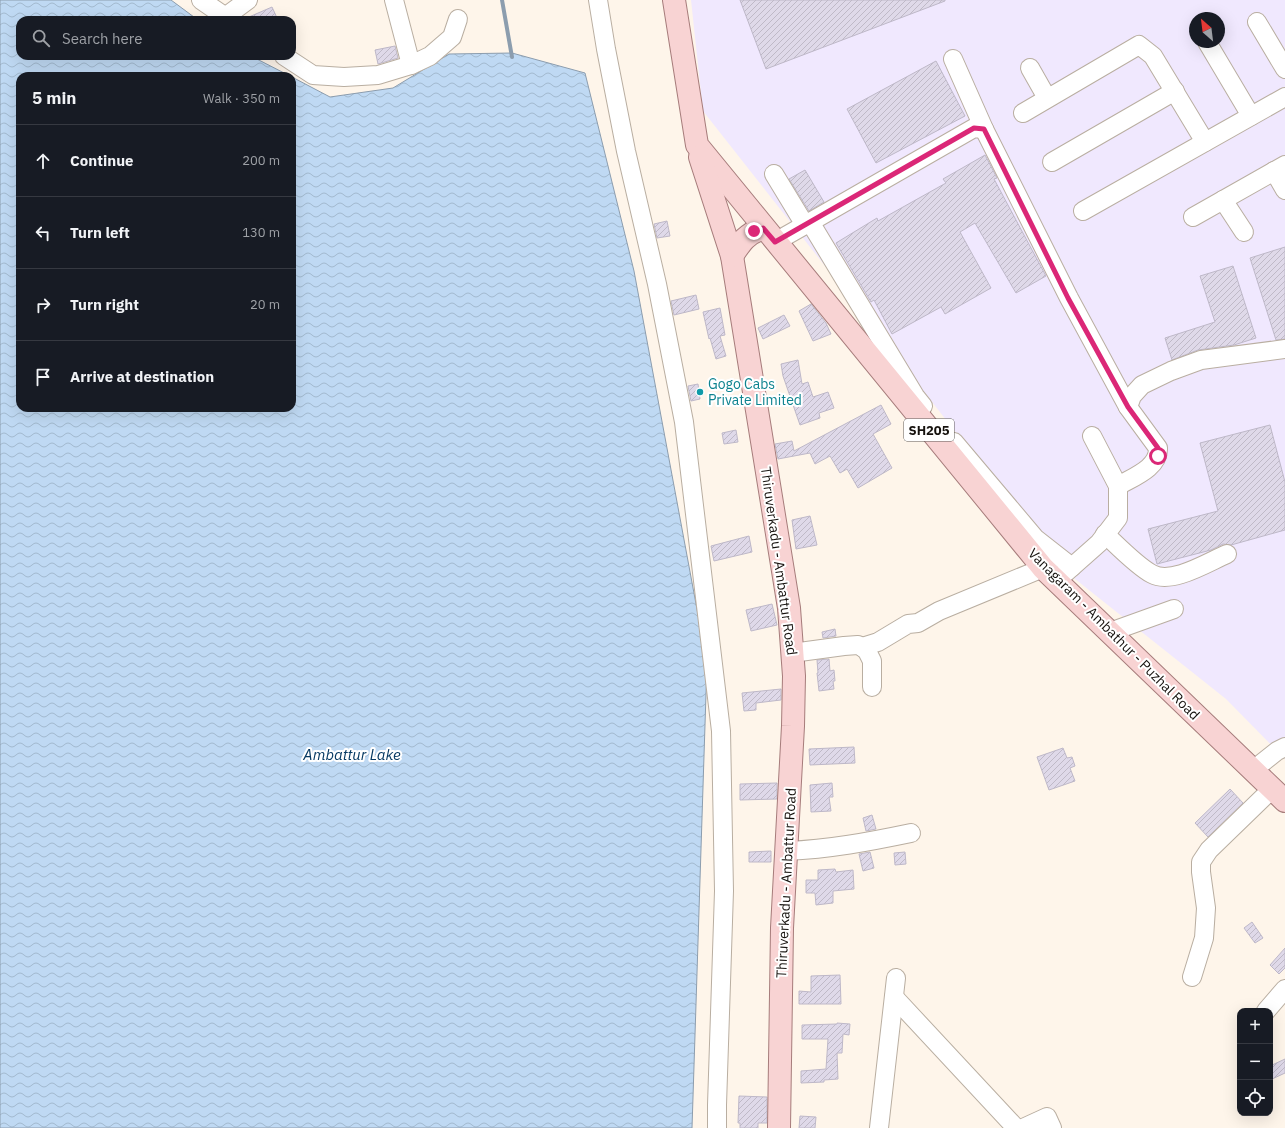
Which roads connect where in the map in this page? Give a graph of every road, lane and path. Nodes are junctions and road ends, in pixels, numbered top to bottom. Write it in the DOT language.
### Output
graph roads {
  1 [pos="201,0"];
  2 [pos="248,0"];
  3 [pos="394,0"];
  4 [pos="598,0"];
  5 [pos="674,0"];
  6 [pos="224,16"];
  7 [pos="229,16"];
  8 [pos="458,19"];
  9 [pos="1257,22"];
  10 [pos="1211,48"];
  11 [pos="953,59"];
  12 [pos="290,60"];
  13 [pos="411,65"];
  14 [pos="1030,68"];
  15 [pos="1285,69"];
  16 [pos="1174,91"];
  17 [pos="1285,97"];
  18 [pos="1047,98"];
  19 [pos="1023,113"];
  20 [pos="1251,116"];
  21 [pos="984,129"];
  22 [pos="1205,142"];
  23 [pos="697,145"];
  24 [pos="1052,162"];
  25 [pos="1280,168"];
  26 [pos="774,174"];
  27 [pos="1285,190"];
  28 [pos="1224,200"];
  29 [pos="1083,211"];
  30 [pos="1193,217"];
  31 [pos="808,224"];
  32 [pos="1244,232"];
  33 [pos="769,235"];
  34 [pos="732,256"];
  35 [pos="1285,349"];
  36 [pos="1128,407"];
  37 [pos="1092,436"];
  38 [pos="1118,486"];
  39 [pos="1105,534"];
  40 [pos="1227,554"];
  41 [pos="1072,567"];
  42 [pos="1050,575"];
  43 [pos="1174,610"];
  44 [pos="1110,632"];
  45 [pos="862,647"];
  46 [pos="792,653"];
  47 [pos="872,687"];
  48 [pos="1285,746"];
  49 [pos="1253,770"];
  50 [pos="1279,795"];
  51 [pos="911,833"];
  52 [pos="787,851"];
  53 [pos="1192,977"];
  54 [pos="896,978"];
  55 [pos="1285,990"];
  56 [pos="894,997"];
  57 [pos="1269,1008"];
  58 [pos="717,1128"];
  59 [pos="779,1128"];
  60 [pos="879,1128"];
  61 [pos="1016,1128"];
  62 [pos="1023,1128"];
  63 [pos="1052,1128"];
  1 -- 6 [label="street"];
  2 -- 7 [label="street"];
  3 -- 13 [label="street"];
  4 -- 58 [label="street"];
  5 -- 23 [label="main road, Vanagaram - Ambathur - Puzhal Road / SH205"];
  8 -- 13 [label="street"];
  9 -- 15 [label="street"];
  10 -- 20 [label="street"];
  11 -- 21 [label="street"];
  12 -- 13 [label="street"];
  14 -- 18 [label="street"];
  16 -- 18 [label="street"];
  16 -- 22 [label="street"];
  16 -- 24 [label="street"];
  17 -- 20 [label="street"];
  18 -- 19 [label="street"];
  20 -- 22 [label="street"];
  21 -- 31 [label="street"];
  21 -- 36 [label="street"];
  22 -- 29 [label="street"];
  23 -- 33 [label="main road, Vanagaram - Ambathur - Puzhal Road / SH205"];
  23 -- 34 [label="main road, Thiruverkadu - Ambattur Road"];
  25 -- 27 [label="street"];
  25 -- 28 [label="street"];
  26 -- 31 [label="street"];
  28 -- 30 [label="street"];
  28 -- 32 [label="street"];
  31 -- 33 [label="street"];
  31 -- 41 [label="street"];
  33 -- 34 [label="main road"];
  33 -- 42 [label="main road, Vanagaram - Ambathur - Puzhal Road / SH205"];
  34 -- 46 [label="main road, Thiruverkadu - Ambattur Road"];
  35 -- 36 [label="street"];
  36 -- 38 [label="street"];
  37 -- 38 [label="street"];
  38 -- 39 [label="street"];
  39 -- 40 [label="street"];
  39 -- 41 [label="street"];
  41 -- 42 [label="street"];
  42 -- 44 [label="main road, Vanagaram - Ambathur - Puzhal Road / SH205"];
  42 -- 45 [label="street"];
  43 -- 44 [label="street"];
  44 -- 49 [label="main road, Vanagaram - Ambathur - Puzhal Road / SH205"];
  45 -- 46 [label="street"];
  45 -- 47 [label="street"];
  46 -- 52 [label="main road, Thiruverkadu - Ambattur Road"];
  48 -- 49 [label="street"];
  49 -- 50 [label="main road, Vanagaram - Ambathur - Puzhal Road / SH205"];
  50 -- 53 [label="street"];
  51 -- 52 [label="street"];
  52 -- 59 [label="main road, Thiruverkadu - Ambattur Road"];
  54 -- 56 [label="street"];
  55 -- 57 [label="street"];
  56 -- 60 [label="street"];
  56 -- 61 [label="street"];
  62 -- 63 [label="street"];
}
